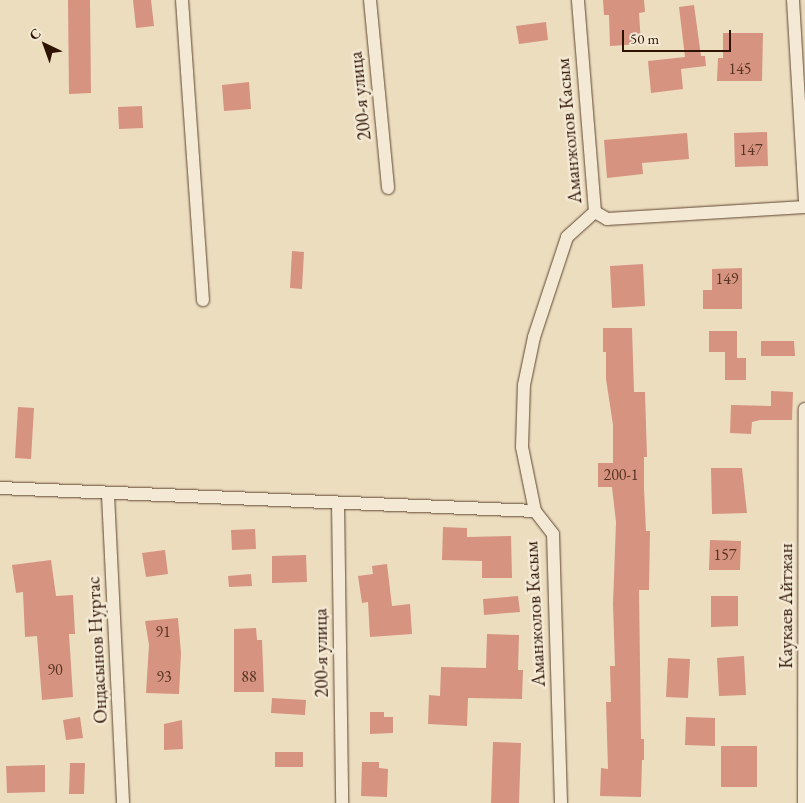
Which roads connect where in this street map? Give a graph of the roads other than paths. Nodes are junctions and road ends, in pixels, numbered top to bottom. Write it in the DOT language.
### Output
graph roads {
  1 [pos="182,0"];
  2 [pos="370,0"];
  3 [pos="578,0"];
  4 [pos="794,0"];
  5 [pos="388,188"];
  6 [pos="805,200"];
  7 [pos="805,207"];
  8 [pos="595,212"];
  9 [pos="203,300"];
  10 [pos="805,408"];
  11 [pos="0,488"];
  12 [pos="108,495"];
  13 [pos="338,503"];
  14 [pos="535,511"];
  15 [pos="122,803"];
  16 [pos="342,803"];
  17 [pos="561,803"];
  18 [pos="804,803"];
  1 -- 9 [label="street"];
  2 -- 5 [label="street, 200-я улица"];
  3 -- 8 [label="street, Аманжолов Касым"];
  4 -- 6 [label="street"];
  7 -- 8 [label="street"];
  8 -- 14 [label="street, Аманжолов Касым"];
  10 -- 18 [label="street, Каукаев Айтжан"];
  11 -- 12 [label="street"];
  12 -- 13 [label="street"];
  12 -- 15 [label="street, Ондасынов Нуртас"];
  13 -- 14 [label="street"];
  13 -- 16 [label="street, 200-я улица"];
  14 -- 17 [label="street, Аманжолов Касым"];
}
